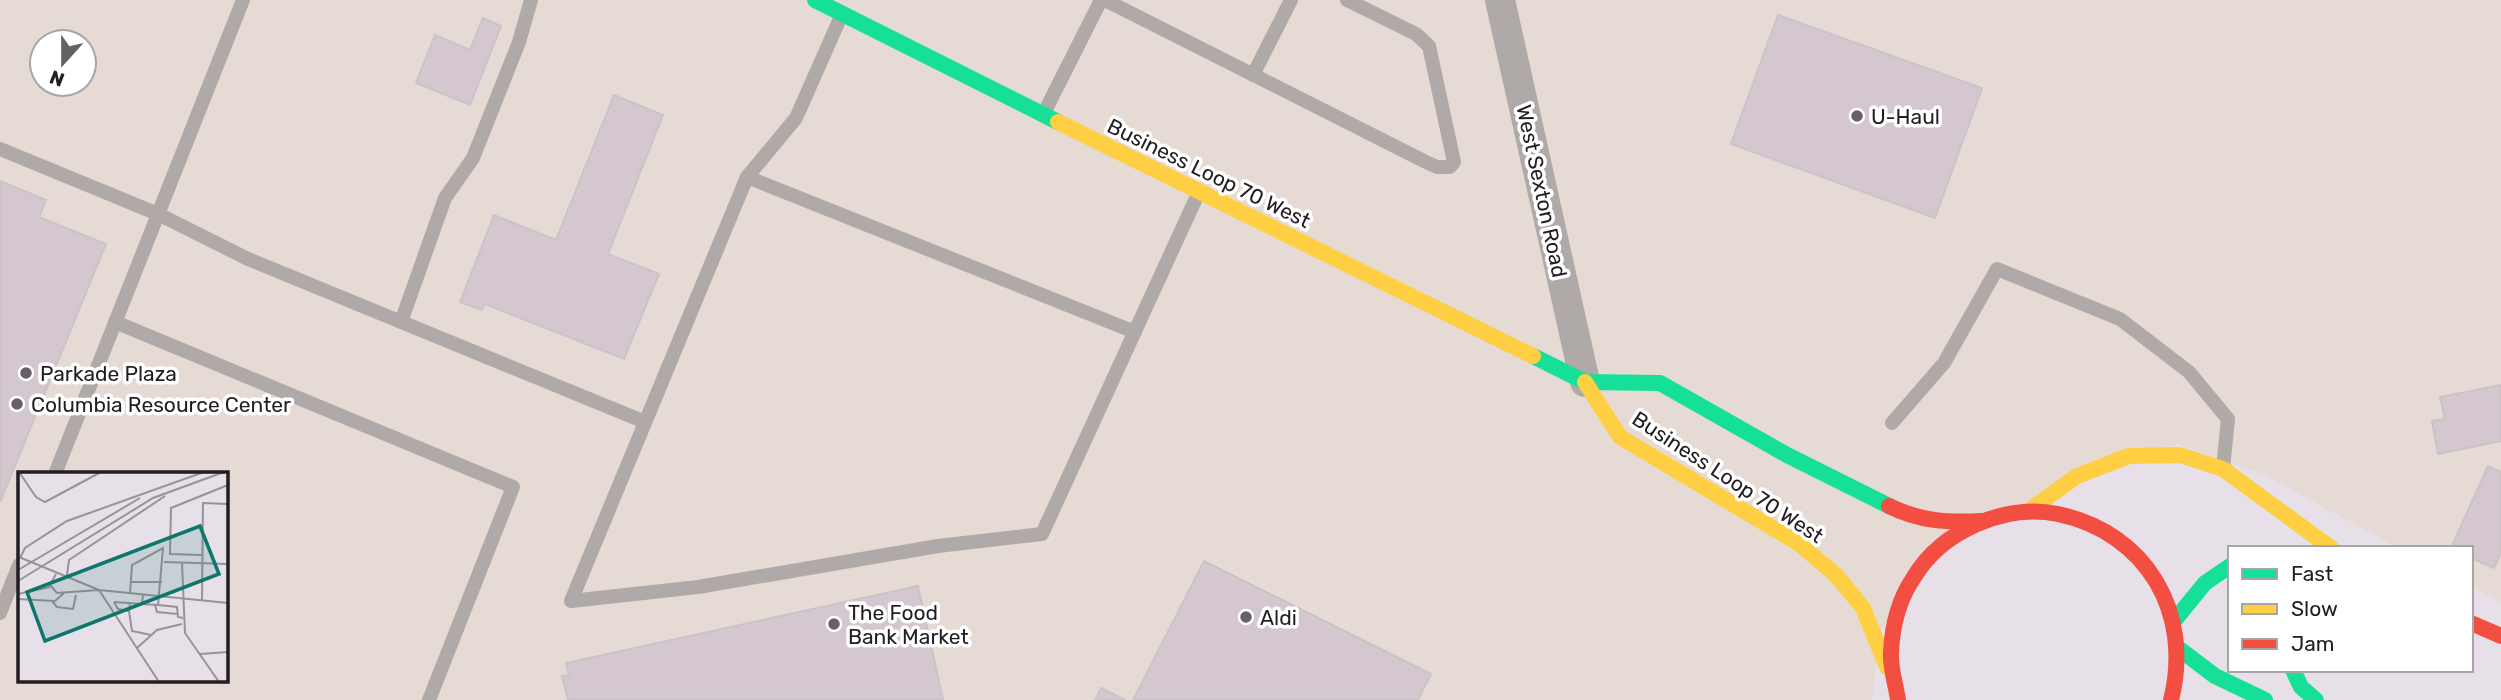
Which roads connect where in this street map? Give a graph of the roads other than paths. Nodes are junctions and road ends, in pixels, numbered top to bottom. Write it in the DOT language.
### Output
graph roads {
  1 [pos="243,0"];
  2 [pos="531,0"];
  3 [pos="815,0"];
  4 [pos="1103,0"];
  5 [pos="1291,0"];
  6 [pos="1347,0"];
  7 [pos="1500,0"];
  8 [pos="846,7"];
  9 [pos="1253,75"];
  10 [pos="1044,114"];
  11 [pos="0,149"];
  12 [pos="747,177"];
  13 [pos="1198,193"];
  14 [pos="158,214"];
  15 [pos="115,322"];
  16 [pos="401,322"];
  17 [pos="1135,332"];
  18 [pos="1585,382"];
  19 [pos="645,422"];
  20 [pos="1892,423"];
  21 [pos="2223,469"];
  22 [pos="56,472"];
  23 [pos="2030,510"];
  24 [pos="1981,521"];
  25 [pos="2328,546"];
  26 [pos="2228,567"];
  27 [pos="18,568"];
  28 [pos="0,613"];
  29 [pos="2174,621"];
  30 [pos="2473,624"];
  31 [pos="2501,636"];
  32 [pos="2178,648"];
  33 [pos="2294,672"];
  34 [pos="1891,677"];
  35 [pos="429,700"];
  36 [pos="1898,700"];
  37 [pos="2171,700"];
  38 [pos="2265,700"];
  39 [pos="2316,700"];
  1 -- 14 [label="lane"];
  2 -- 16 [label="lane"];
  3 -- 8 [label="main road, Business Loop 70 West"];
  4 -- 9 [label="lane"];
  4 -- 10 [label="lane"];
  5 -- 9 [label="lane"];
  6 -- 9 [label="lane"];
  7 -- 18 [label="street, West Sexton Road"];
  8 -- 10 [label="main road, Business Loop 70 West"];
  8 -- 12 [label="lane"];
  10 -- 13 [label="main road, Business Loop 70 West"];
  11 -- 14 [label="lane"];
  12 -- 17 [label="lane"];
  12 -- 19 [label="lane"];
  13 -- 17 [label="lane"];
  13 -- 18 [label="main road, Business Loop 70 West"];
  14 -- 15 [label="lane"];
  14 -- 16 [label="lane"];
  15 -- 22 [label="lane"];
  15 -- 35 [label="lane"];
  16 -- 19 [label="lane"];
  17 -- 19 [label="lane"];
  18 -- 24 [label="main road, Business Loop 70 West"];
  18 -- 34 [label="main road, Business Loop 70 West"];
  20 -- 21 [label="lane"];
  21 -- 23 [label="main road"];
  21 -- 25 [label="main road"];
  23 -- 24 [label="main road"];
  23 -- 29 [label="main road"];
  24 -- 34 [label="main road"];
  26 -- 29 [label="main road"];
  27 -- 28 [label="lane"];
  29 -- 32 [label="main road"];
  30 -- 31 [label="main road"];
  32 -- 37 [label="main road"];
  32 -- 38 [label="main road"];
  33 -- 39 [label="main road"];
  34 -- 36 [label="main road"];
}
